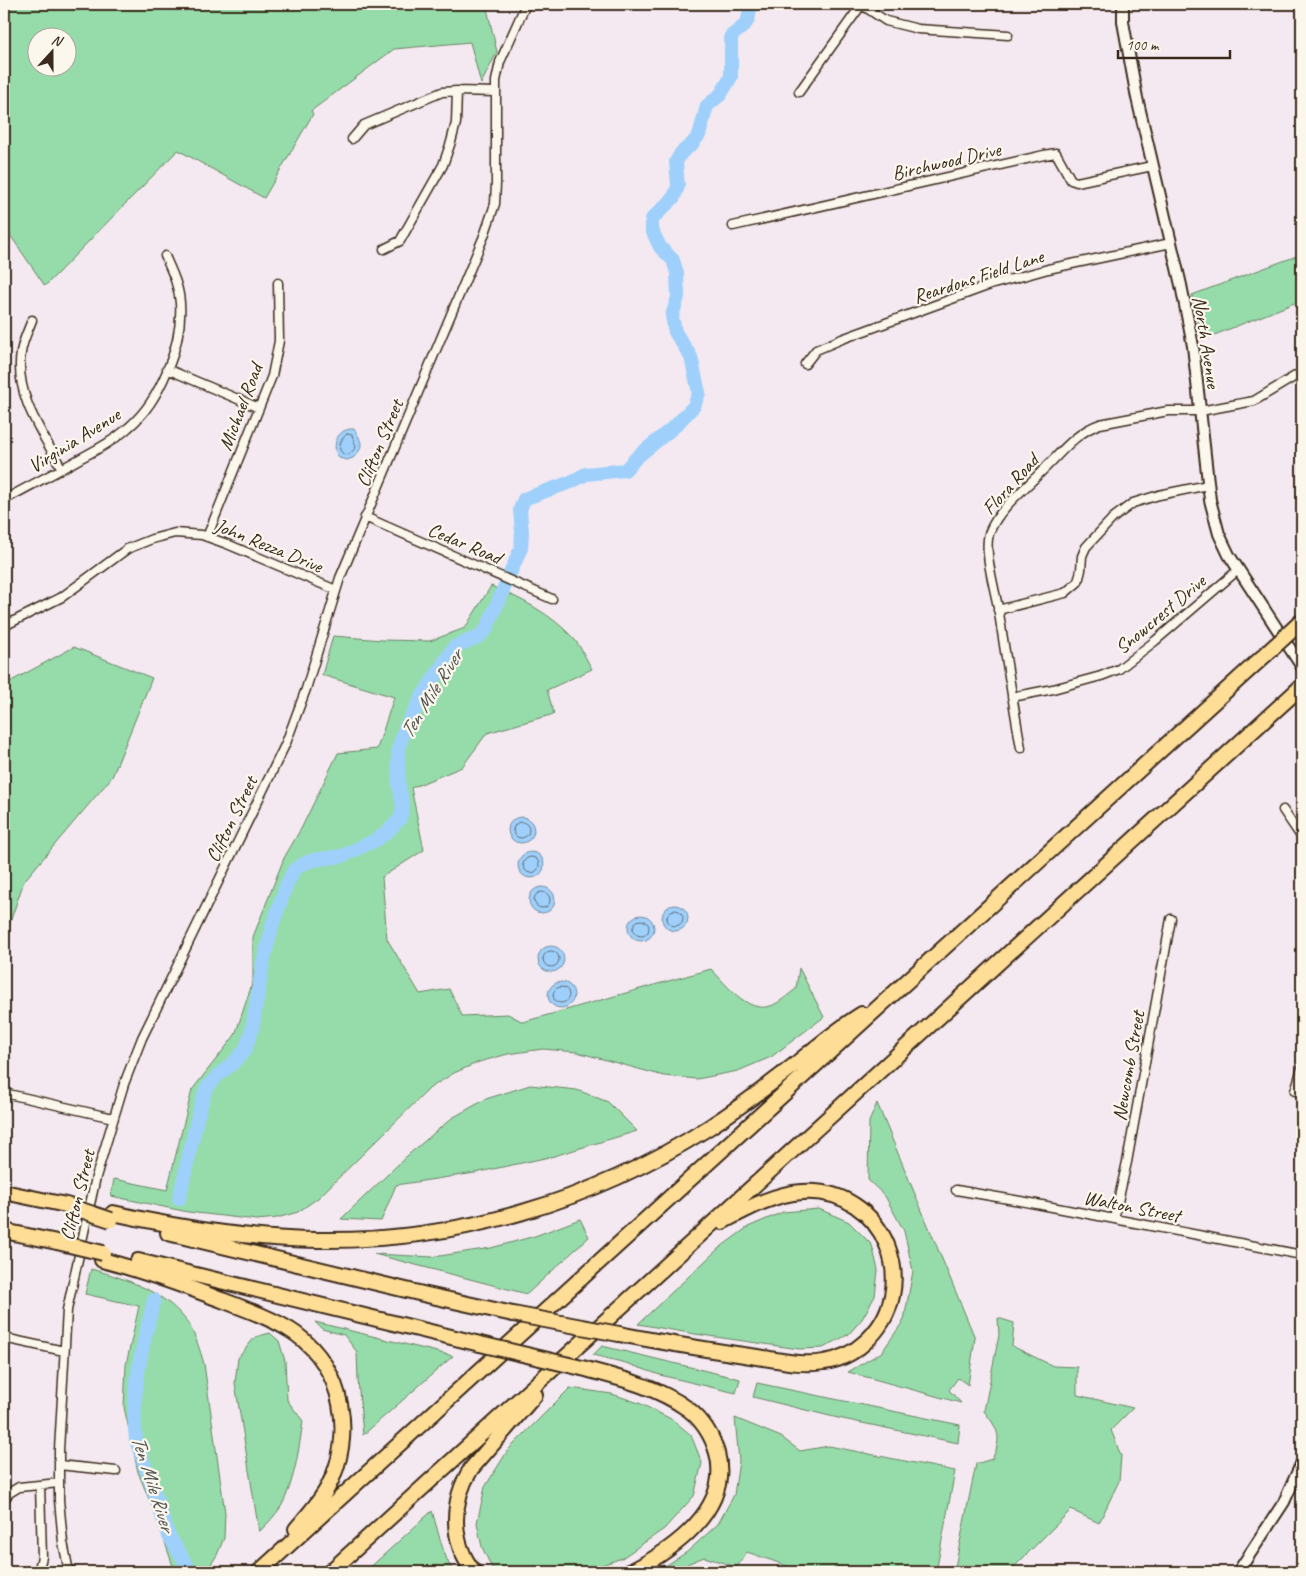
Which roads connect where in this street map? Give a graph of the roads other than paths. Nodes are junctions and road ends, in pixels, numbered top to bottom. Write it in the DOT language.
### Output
graph roads {
  1 [pos="526,4"];
  2 [pos="862,4"];
  3 [pos="1123,4"];
  4 [pos="1008,35"];
  5 [pos="457,91"];
  6 [pos="495,92"];
  7 [pos="799,92"];
  8 [pos="352,139"];
  9 [pos="1152,166"];
  10 [pos="732,226"];
  11 [pos="1171,243"];
  12 [pos="384,249"];
  13 [pos="165,256"];
  14 [pos="278,283"];
  15 [pos="32,320"];
  16 [pos="805,364"];
  17 [pos="167,369"];
  18 [pos="1302,372"];
  19 [pos="259,408"];
  20 [pos="1200,411"];
  21 [pos="62,469"];
  22 [pos="1208,485"];
  23 [pos="4,500"];
  24 [pos="365,517"];
  25 [pos="207,536"];
  26 [pos="1238,570"];
  27 [pos="336,590"];
  28 [pos="552,599"];
  29 [pos="998,610"];
  30 [pos="1302,621"];
  31 [pos="4,626"];
  32 [pos="1302,667"];
  33 [pos="1297,690"];
  34 [pos="1012,697"];
  35 [pos="1021,748"];
  36 [pos="1282,810"];
  37 [pos="1302,838"];
  38 [pos="1171,919"];
  39 [pos="892,995"];
  40 [pos="1302,1068"];
  41 [pos="1295,1091"];
  42 [pos="4,1094"];
  43 [pos="113,1118"];
  44 [pos="956,1190"];
  45 [pos="4,1192"];
  46 [pos="112,1216"];
  47 [pos="1114,1219"];
  48 [pos="4,1231"];
  49 [pos="703,1232"];
  50 [pos="4,1238"];
  51 [pos="56,1246"];
  52 [pos="1302,1255"];
  53 [pos="102,1257"];
  54 [pos="4,1338"];
  55 [pos="64,1351"];
  56 [pos="557,1365"];
  57 [pos="1302,1462"];
  58 [pos="59,1465"];
  59 [pos="116,1471"];
  60 [pos="59,1483"];
  61 [pos="40,1485"];
  62 [pos="4,1500"];
  63 [pos="264,1568"];
  64 [pos="38,1572"];
  65 [pos="69,1572"];
  66 [pos="330,1572"];
  67 [pos="474,1572"];
  68 [pos="630,1572"];
  69 [pos="1238,1572"];
  1 -- 6 [label="street, Clifton Street"];
  2 -- 4 [label="street"];
  2 -- 7 [label="street"];
  3 -- 9 [label="main road, North Avenue"];
  5 -- 6 [label="street"];
  5 -- 8 [label="street"];
  5 -- 12 [label="street"];
  6 -- 24 [label="street, Clifton Street"];
  9 -- 10 [label="street, Birchwood Drive"];
  9 -- 11 [label="main road, North Avenue"];
  11 -- 16 [label="street, Reardons Field Lane"];
  11 -- 20 [label="main road, North Avenue"];
  13 -- 17 [label="street, Virginia Avenue"];
  14 -- 19 [label="street, Michael Road"];
  15 -- 21 [label="street"];
  17 -- 19 [label="street"];
  17 -- 21 [label="street, Virginia Avenue"];
  18 -- 20 [label="street, Flora Road"];
  19 -- 25 [label="street, Michael Road"];
  20 -- 22 [label="main road, North Avenue"];
  20 -- 29 [label="street, Flora Road"];
  21 -- 23 [label="street, Virginia Avenue"];
  22 -- 26 [label="main road, North Avenue"];
  22 -- 29 [label="street"];
  24 -- 27 [label="street, Clifton Street"];
  24 -- 28 [label="street, Cedar Road"];
  25 -- 27 [label="street, John Rezza Drive"];
  25 -- 31 [label="street, John Rezza Drive"];
  26 -- 32 [label="main road, North Avenue"];
  26 -- 34 [label="street, Snowcrest Drive"];
  27 -- 43 [label="street, Clifton Street"];
  29 -- 34 [label="street, Flora Road"];
  30 -- 39 [label="highway, bridge"];
  33 -- 49 [label="highway"];
  34 -- 35 [label="street, Flora Road"];
  36 -- 37 [label="street"];
  38 -- 47 [label="street, Newcomb Street"];
  39 -- 46 [label="highway"];
  39 -- 63 [label="highway"];
  40 -- 41 [label="street"];
  42 -- 43 [label="street"];
  43 -- 55 [label="street, Clifton Street"];
  44 -- 47 [label="street, Walton Street"];
  45 -- 46 [label="highway, bridge"];
  46 -- 49 [label="highway, bridge"];
  47 -- 52 [label="street, Walton Street"];
  48 -- 51 [label="highway"];
  49 -- 56 [label="highway"];
  50 -- 51 [label="highway"];
  51 -- 53 [label="highway"];
  53 -- 63 [label="highway"];
  53 -- 68 [label="highway, bridge"];
  54 -- 55 [label="street"];
  55 -- 58 [label="street, Clifton Street"];
  56 -- 66 [label="highway"];
  56 -- 67 [label="highway"];
  57 -- 69 [label="main road"];
  58 -- 59 [label="street"];
  58 -- 60 [label="street, Clifton Street"];
  60 -- 61 [label="street"];
  60 -- 65 [label="street, Clifton Street"];
  61 -- 62 [label="street"];
  61 -- 64 [label="street"];
}
